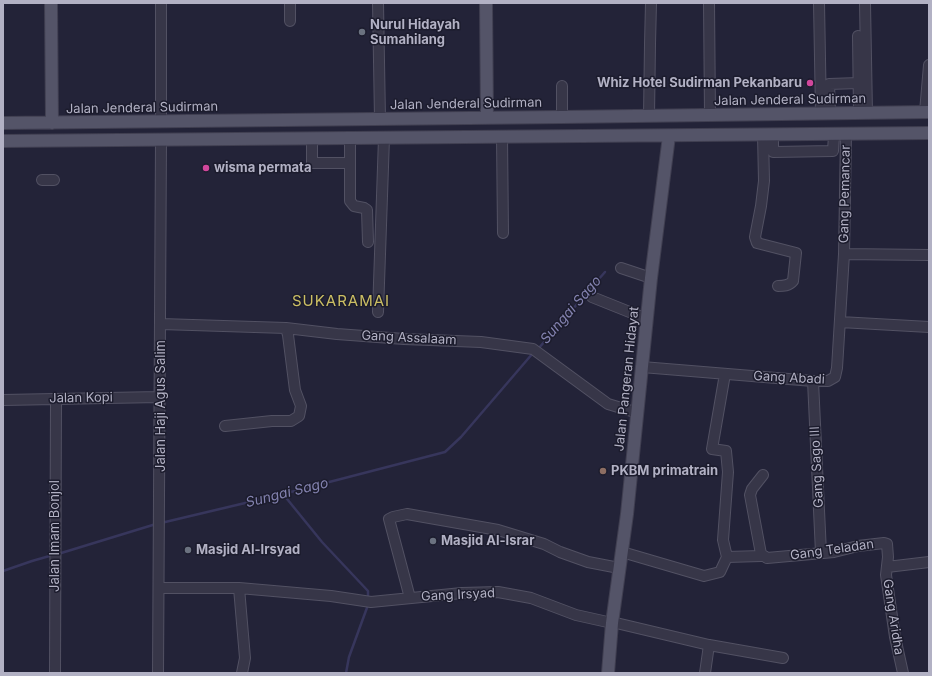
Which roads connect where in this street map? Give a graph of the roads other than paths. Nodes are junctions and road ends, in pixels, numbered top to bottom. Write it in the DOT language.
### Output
graph roads {
  1 [pos="51,3"];
  2 [pos="161,3"];
  3 [pos="290,3"];
  4 [pos="378,3"];
  5 [pos="486,3"];
  6 [pos="651,3"];
  7 [pos="709,3"];
  8 [pos="819,3"];
  9 [pos="865,3"];
  10 [pos="290,21"];
  11 [pos="858,36"];
  12 [pos="929,65"];
  13 [pos="859,83"];
  14 [pos="562,86"];
  15 [pos="863,112"];
  16 [pos="927,112"];
  17 [pos="826,113"];
  18 [pos="799,114"];
  19 [pos="710,115"];
  20 [pos="650,116"];
  21 [pos="562,117"];
  22 [pos="487,118"];
  23 [pos="380,119"];
  24 [pos="161,121"];
  25 [pos="3,123"];
  26 [pos="52,123"];
  27 [pos="929,133"];
  28 [pos="840,134"];
  29 [pos="768,135"];
  30 [pos="799,135"];
  31 [pos="502,136"];
  32 [pos="669,136"];
  33 [pos="350,138"];
  34 [pos="384,138"];
  35 [pos="312,139"];
  36 [pos="161,140"];
  37 [pos="3,141"];
  38 [pos="350,163"];
  39 [pos="42,180"];
  40 [pos="54,180"];
  41 [pos="503,232"];
  42 [pos="368,242"];
  43 [pos="844,254"];
  44 [pos="929,254"];
  45 [pos="621,268"];
  46 [pos="651,278"];
  47 [pos="778,286"];
  48 [pos="592,297"];
  49 [pos="378,312"];
  50 [pos="647,319"];
  51 [pos="840,322"];
  52 [pos="161,324"];
  53 [pos="929,327"];
  54 [pos="286,328"];
  55 [pos="642,367"];
  56 [pos="725,374"];
  57 [pos="813,381"];
  58 [pos="159,397"];
  59 [pos="56,399"];
  60 [pos="3,400"];
  61 [pos="638,413"];
  62 [pos="225,426"];
  63 [pos="764,474"];
  64 [pos="622,552"];
  65 [pos="821,553"];
  66 [pos="761,555"];
  67 [pos="727,557"];
  68 [pos="929,562"];
  69 [pos="887,564"];
  70 [pos="619,568"];
  71 [pos="160,588"];
  72 [pos="239,588"];
  73 [pos="410,598"];
  74 [pos="612,623"];
  75 [pos="708,645"];
  76 [pos="782,658"];
  77 [pos="56,673"];
  78 [pos="158,673"];
  79 [pos="242,673"];
  80 [pos="608,673"];
  81 [pos="705,673"];
  82 [pos="903,673"];
  1 -- 26 [label="main road"];
  2 -- 24 [label="street"];
  3 -- 10 [label="street"];
  4 -- 23 [label="street"];
  5 -- 22 [label="main road"];
  6 -- 20 [label="street"];
  7 -- 19 [label="street"];
  8 -- 17 [label="street"];
  9 -- 15 [label="street"];
  11 -- 13 [label="street"];
  12 -- 16 [label="street"];
  13 -- 15 [label="street"];
  13 -- 17 [label="street"];
  14 -- 21 [label="street"];
  15 -- 16 [label="main road, Jalan Jenderal Sudirman"];
  15 -- 17 [label="main road, Jalan Jenderal Sudirman"];
  17 -- 18 [label="main road, Jalan Jenderal Sudirman"];
  18 -- 19 [label="main road, Jalan Jenderal Sudirman"];
  18 -- 30 [label="main road"];
  19 -- 20 [label="main road, Jalan Jenderal Sudirman"];
  20 -- 21 [label="main road, Jalan Jenderal Sudirman"];
  21 -- 22 [label="main road, Jalan Jenderal Sudirman"];
  22 -- 23 [label="main road, Jalan Jenderal Sudirman"];
  23 -- 24 [label="main road, Jalan Jenderal Sudirman"];
  24 -- 26 [label="main road, Jalan Jenderal Sudirman"];
  25 -- 26 [label="main road, Jalan Jenderal Sudirman"];
  27 -- 28 [label="main road"];
  28 -- 29 [label="street"];
  28 -- 30 [label="main road"];
  28 -- 43 [label="street, Gang Pemancar"];
  29 -- 30 [label="main road"];
  29 -- 32 [label="main road"];
  29 -- 47 [label="street"];
  31 -- 32 [label="main road"];
  31 -- 34 [label="main road"];
  31 -- 41 [label="street"];
  32 -- 46 [label="main road, Jalan Pangeran Hidayat"];
  33 -- 34 [label="main road"];
  33 -- 35 [label="main road"];
  33 -- 38 [label="street"];
  34 -- 49 [label="street"];
  35 -- 36 [label="main road"];
  35 -- 38 [label="street"];
  36 -- 37 [label="main road"];
  36 -- 52 [label="street, Jalan Haji Agus Salim"];
  38 -- 42 [label="street"];
  39 -- 40 [label="street"];
  43 -- 44 [label="street"];
  43 -- 51 [label="street, Gang Abadi"];
  45 -- 46 [label="street"];
  46 -- 50 [label="main road, Jalan Pangeran Hidayat"];
  48 -- 50 [label="street"];
  50 -- 55 [label="main road, Jalan Pangeran Hidayat"];
  51 -- 53 [label="street"];
  51 -- 57 [label="street, Gang Abadi"];
  52 -- 54 [label="street, Gang Assalaam"];
  52 -- 58 [label="street, Jalan Haji Agus Salim"];
  54 -- 61 [label="street, Gang Assalaam"];
  54 -- 62 [label="street"];
  55 -- 56 [label="street, Gang Abadi"];
  55 -- 61 [label="main road, Jalan Pangeran Hidayat"];
  56 -- 57 [label="street, Gang Abadi"];
  56 -- 67 [label="street"];
  57 -- 65 [label="street, Gang Sago III"];
  58 -- 59 [label="street, Jalan Kopi"];
  58 -- 71 [label="street, Jalan Haji Agus Salim"];
  59 -- 60 [label="street, Jalan Kopi"];
  59 -- 77 [label="street, Jalan Imam Bonjol"];
  61 -- 64 [label="main road, Jalan Pangeran Hidayat"];
  63 -- 66 [label="street"];
  64 -- 67 [label="street"];
  64 -- 70 [label="main road, Jalan Pangeran Hidayat"];
  65 -- 66 [label="street, Gang Teladan"];
  65 -- 69 [label="street, Gang Teladan"];
  66 -- 67 [label="street, Gang Teladan"];
  68 -- 69 [label="street"];
  69 -- 82 [label="street, Gang Aridha"];
  70 -- 73 [label="street"];
  70 -- 74 [label="main road, Jalan Pangeran Hidayat"];
  71 -- 72 [label="street, Gang Irsyad"];
  71 -- 78 [label="street, Jalan Haji Agus Salim"];
  72 -- 73 [label="street, Gang Irsyad"];
  72 -- 79 [label="street"];
  73 -- 74 [label="street, Gang Irsyad"];
  74 -- 75 [label="street, Gang Irsyad"];
  74 -- 80 [label="main road, Jalan Pangeran Hidayat"];
  75 -- 76 [label="street, Gang Irsyad"];
  75 -- 81 [label="street"];
}
